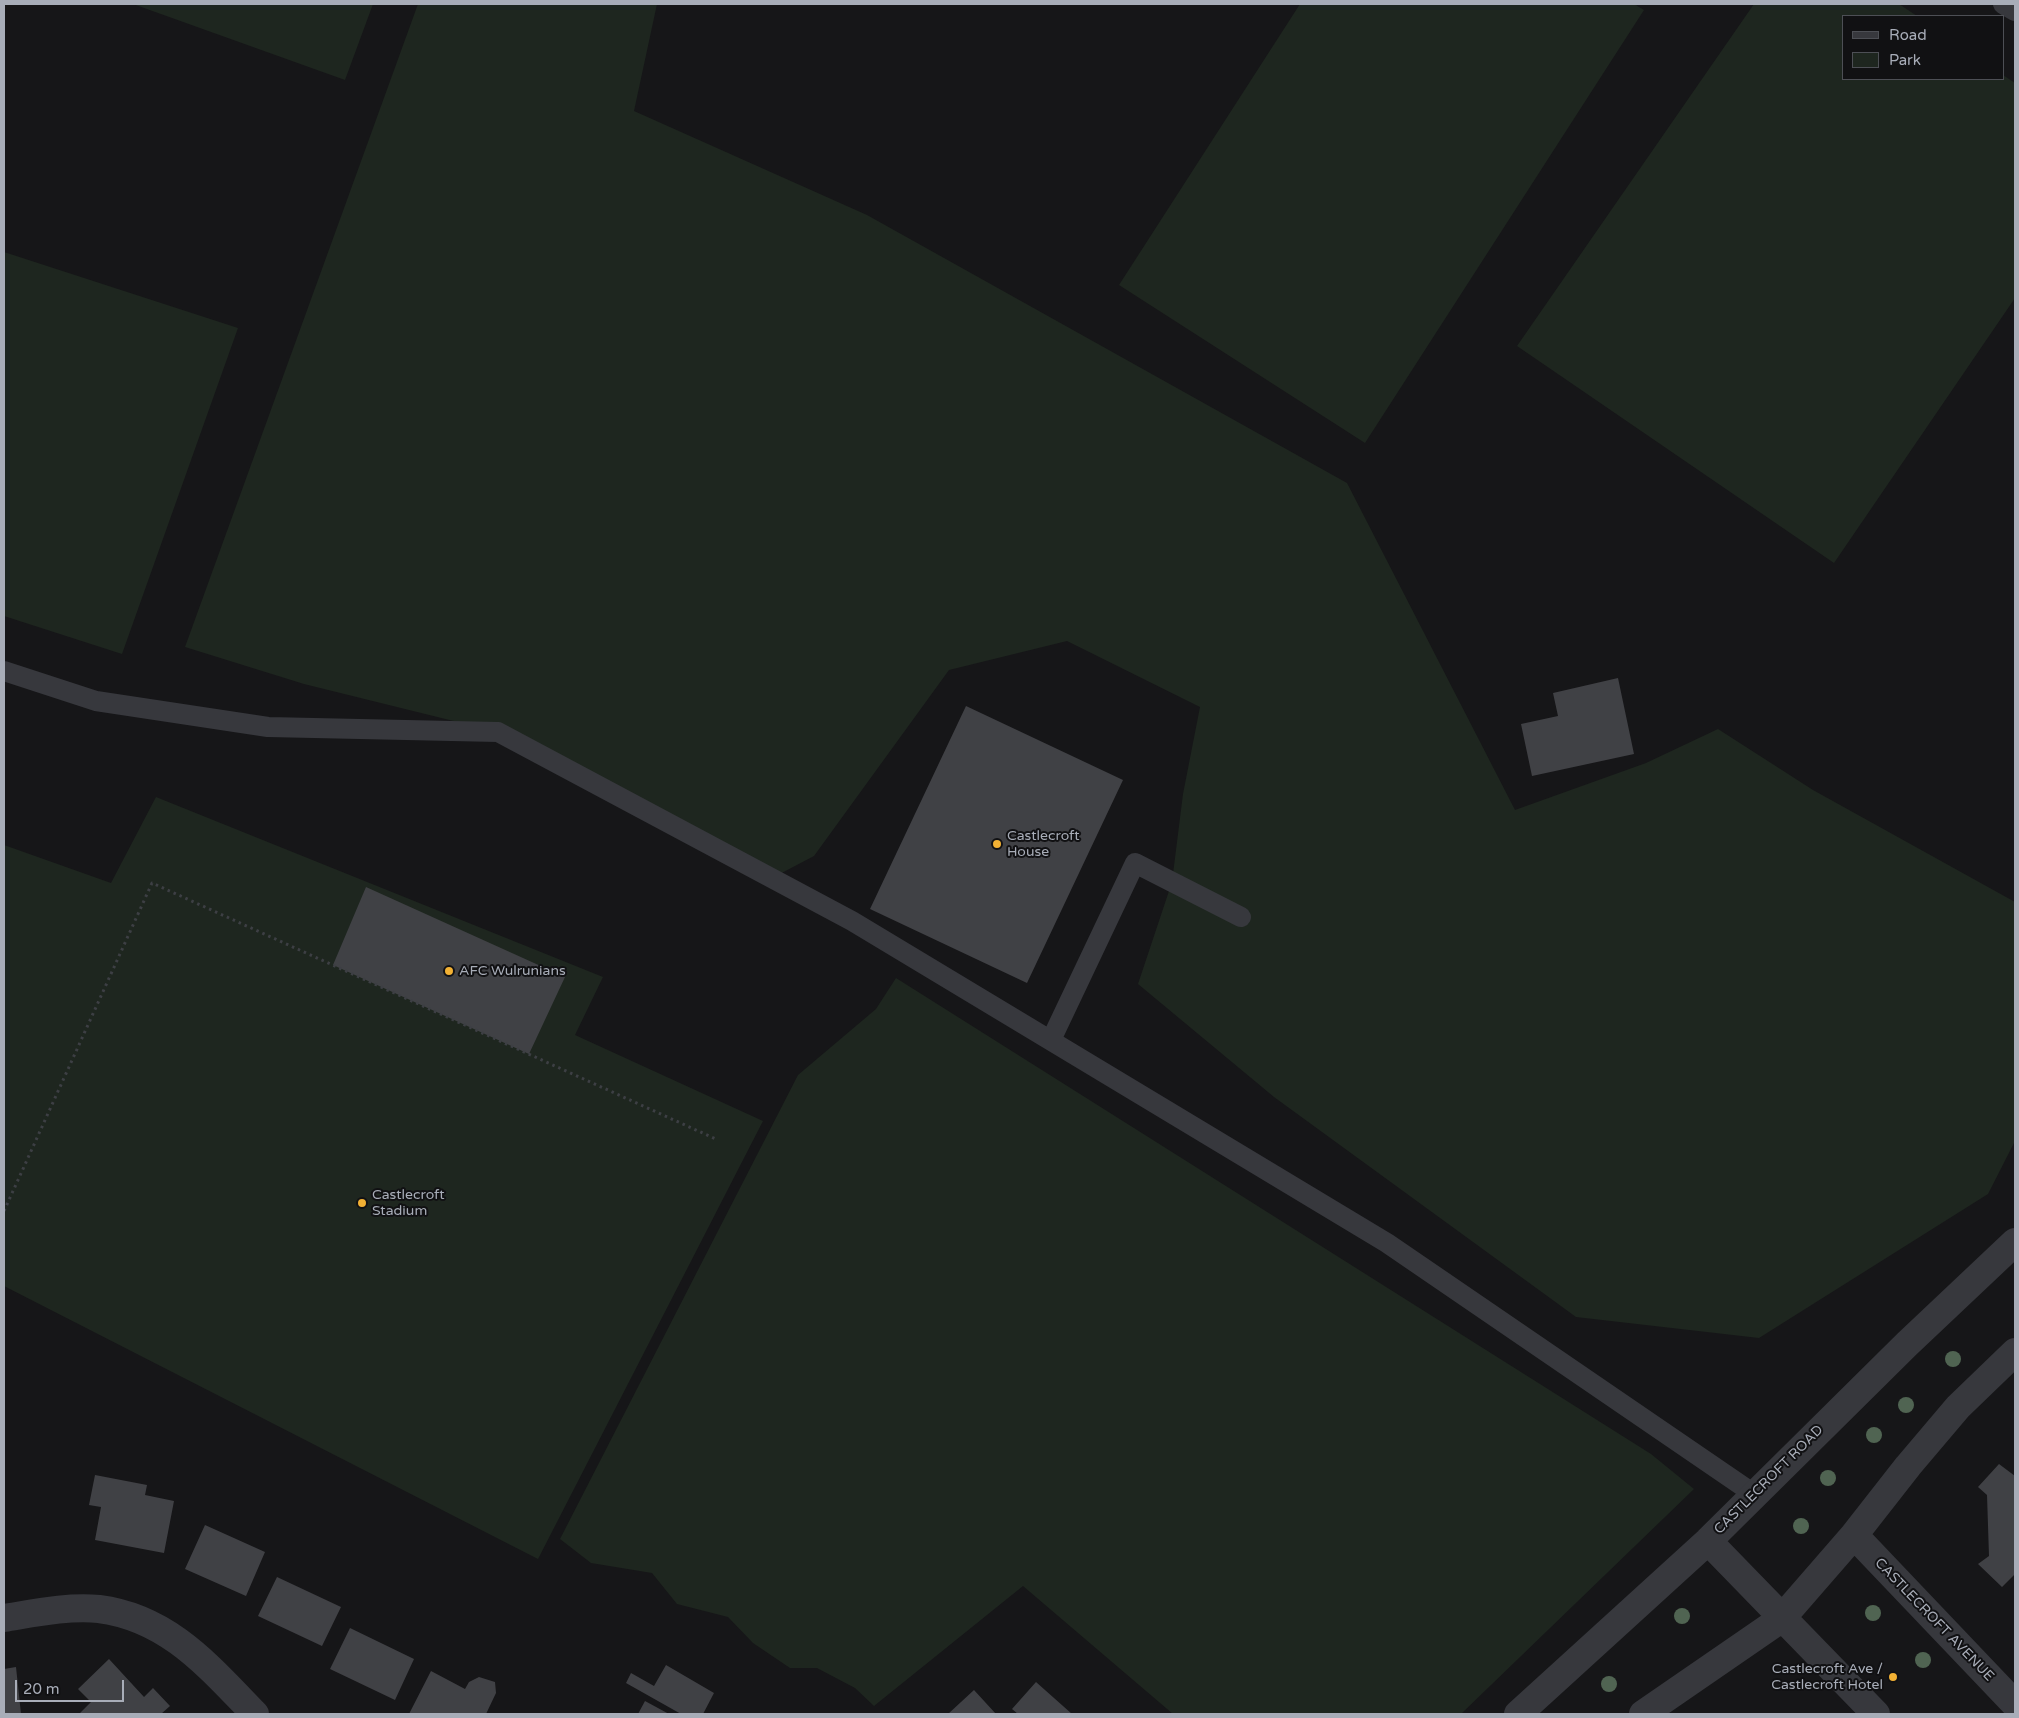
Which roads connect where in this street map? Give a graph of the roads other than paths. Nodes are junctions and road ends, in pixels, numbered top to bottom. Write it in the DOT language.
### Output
graph roads {
  1 [pos="2004,4"];
  2 [pos="2015,11"];
  3 [pos="4,671"];
  4 [pos="1241,917"];
  5 [pos="1051,1040"];
  6 [pos="2015,1242"];
  7 [pos="2015,1352"];
  8 [pos="1754,1494"];
  9 [pos="1854,1536"];
  10 [pos="1708,1541"];
  11 [pos="4,1618"];
  12 [pos="1781,1618"];
  13 [pos="2015,1704"];
  14 [pos="255,1714"];
  15 [pos="1518,1714"];
  16 [pos="1643,1714"];
  17 [pos="1876,1714"];
  1 -- 2 [label="lane"];
  3 -- 5 [label="lane"];
  4 -- 5 [label="lane"];
  5 -- 8 [label="lane"];
  6 -- 8 [label="street, CASTLECROFT ROAD"];
  7 -- 9 [label="street"];
  8 -- 10 [label="street, CASTLECROFT ROAD"];
  9 -- 12 [label="street"];
  9 -- 13 [label="street, CASTLECROFT AVENUE"];
  10 -- 12 [label="street"];
  10 -- 15 [label="street, CASTLECROFT ROAD"];
  11 -- 14 [label="street"];
  12 -- 16 [label="street"];
  12 -- 17 [label="street"];
}
